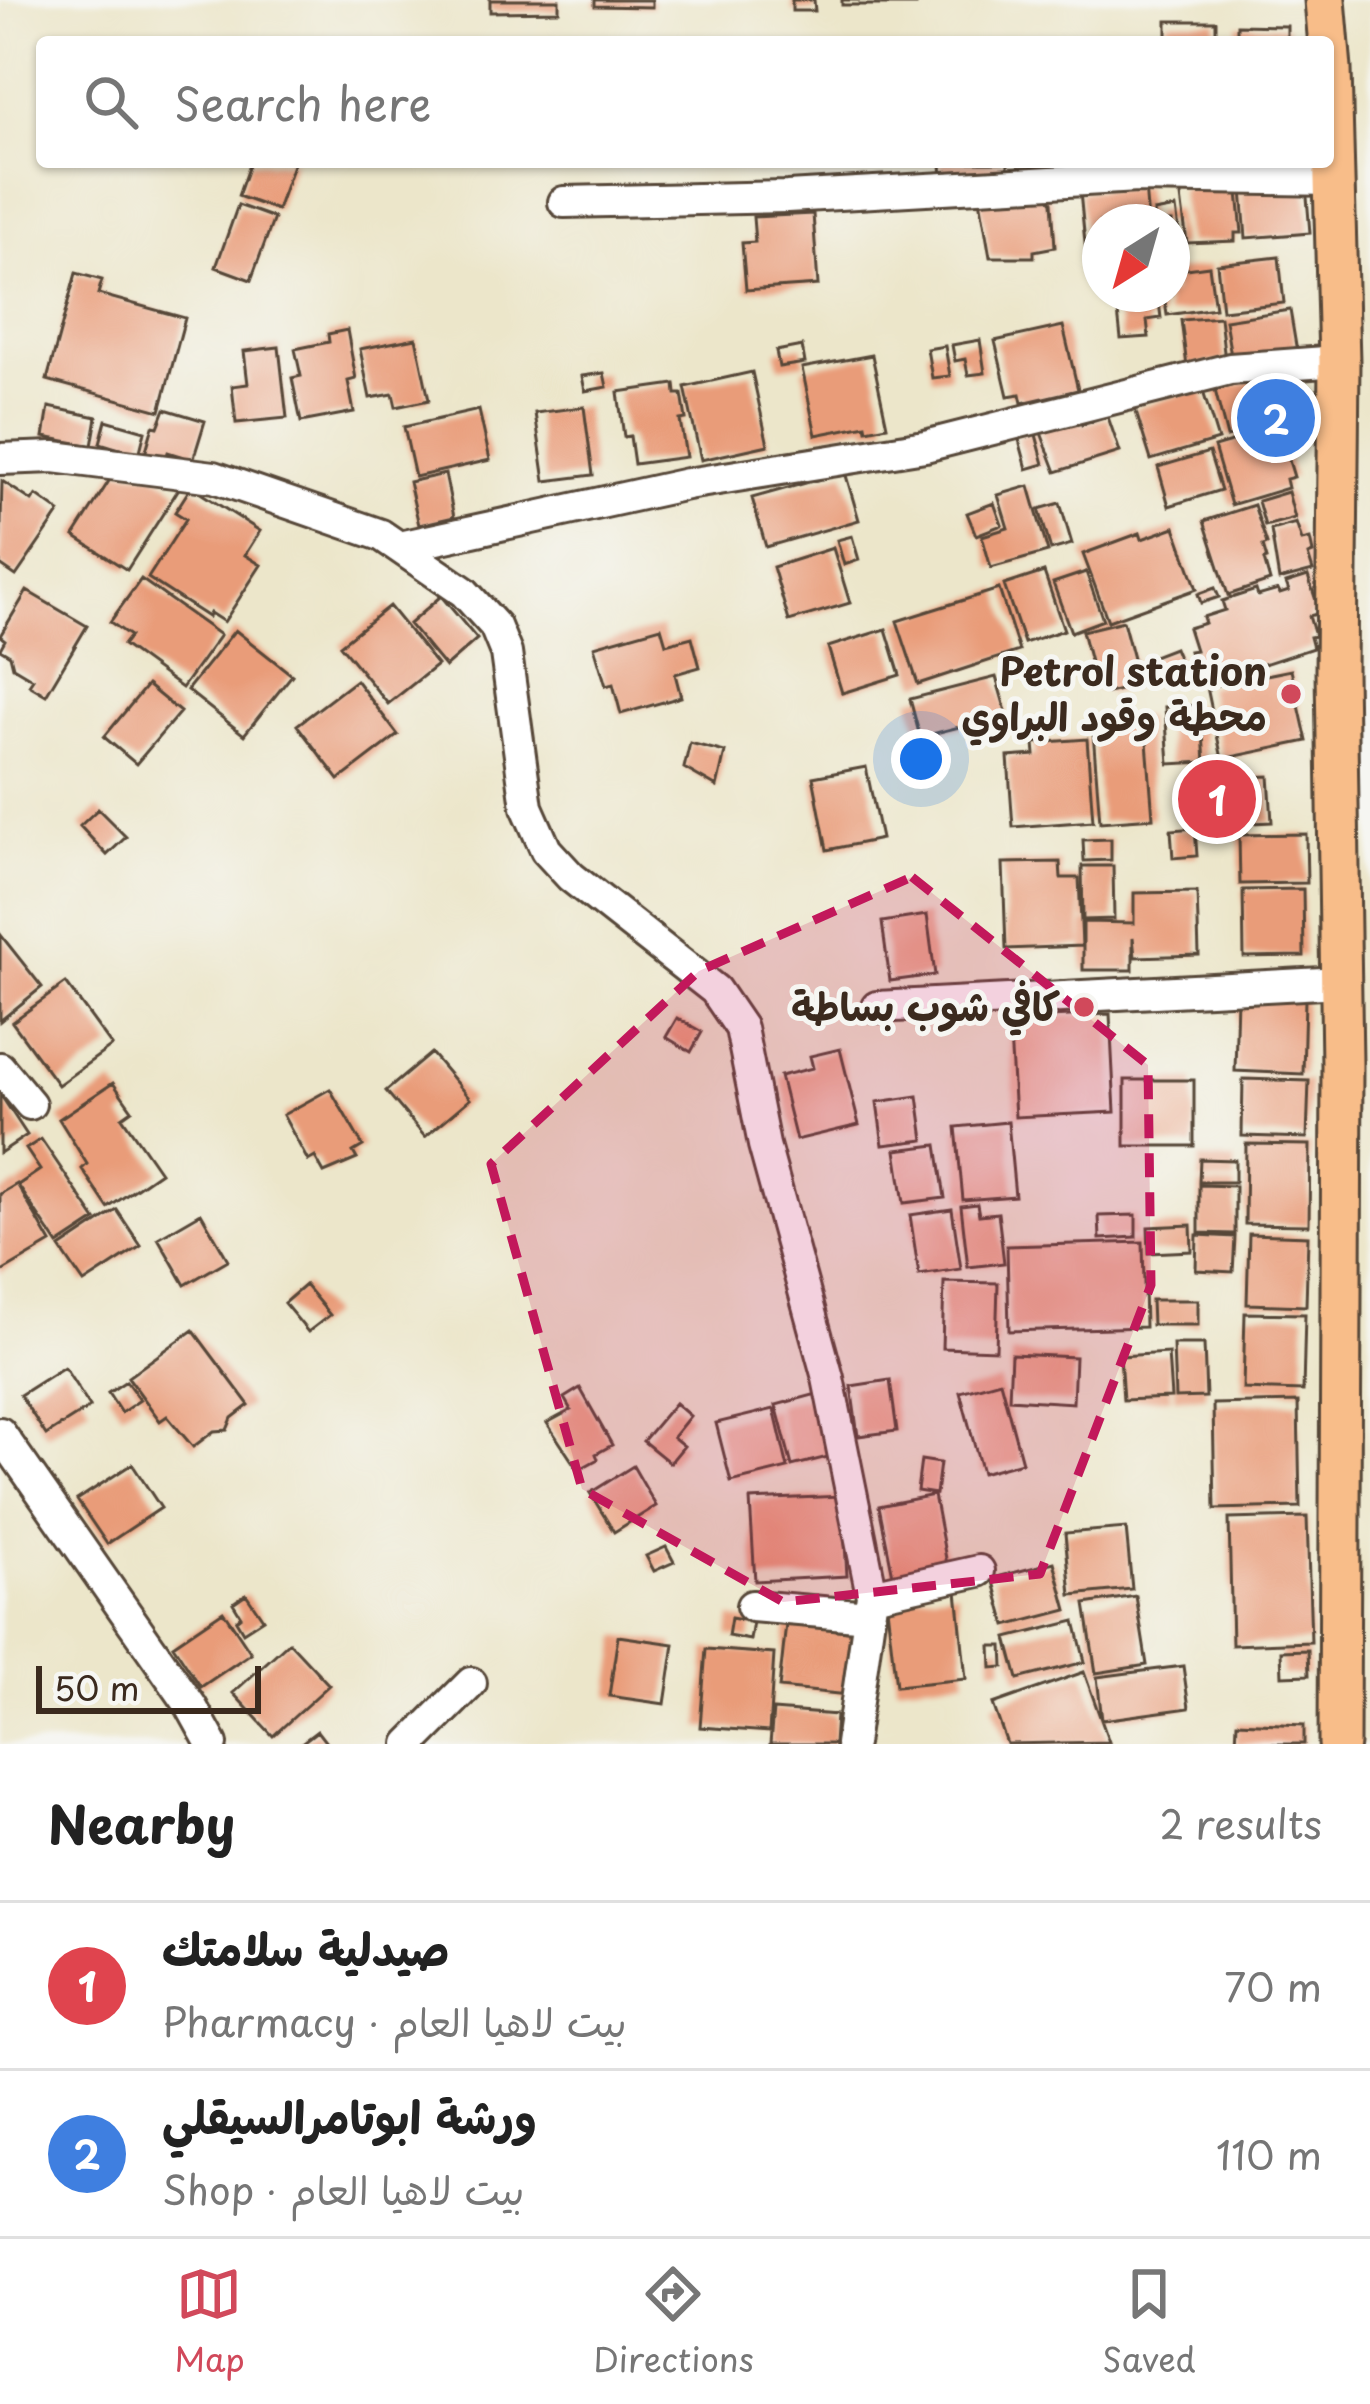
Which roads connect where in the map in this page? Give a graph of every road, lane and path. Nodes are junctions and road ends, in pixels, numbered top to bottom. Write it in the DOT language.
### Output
graph roads {
  1 [pos="1325,0"];
  2 [pos="1327,36"];
  3 [pos="1333,168"];
  4 [pos="1334,180"];
  5 [pos="564,202"];
  6 [pos="1339,361"];
  7 [pos="0,459"];
  8 [pos="400,548"];
  9 [pos="1341,982"];
  10 [pos="877,1007"];
  11 [pos="1356,1064"];
  12 [pos="0,1068"];
  13 [pos="30,1104"];
  14 [pos="0,1433"];
  15 [pos="979,1571"];
  16 [pos="752,1606"];
  17 [pos="871,1606"];
  18 [pos="471,1683"];
  19 [pos="212,1744"];
  20 [pos="410,1744"];
  21 [pos="850,1744"];
  22 [pos="1339,1744"];
  1 -- 2 [label="main road"];
  3 -- 4 [label="main road"];
  4 -- 5 [label="street"];
  4 -- 6 [label="main road"];
  6 -- 8 [label="street"];
  6 -- 9 [label="main road"];
  7 -- 8 [label="street"];
  8 -- 17 [label="street"];
  9 -- 10 [label="street"];
  9 -- 11 [label="main road"];
  11 -- 22 [label="main road"];
  12 -- 13 [label="street"];
  14 -- 19 [label="street"];
  15 -- 17 [label="street"];
  16 -- 17 [label="street"];
  17 -- 21 [label="street"];
  18 -- 20 [label="street"];
}
